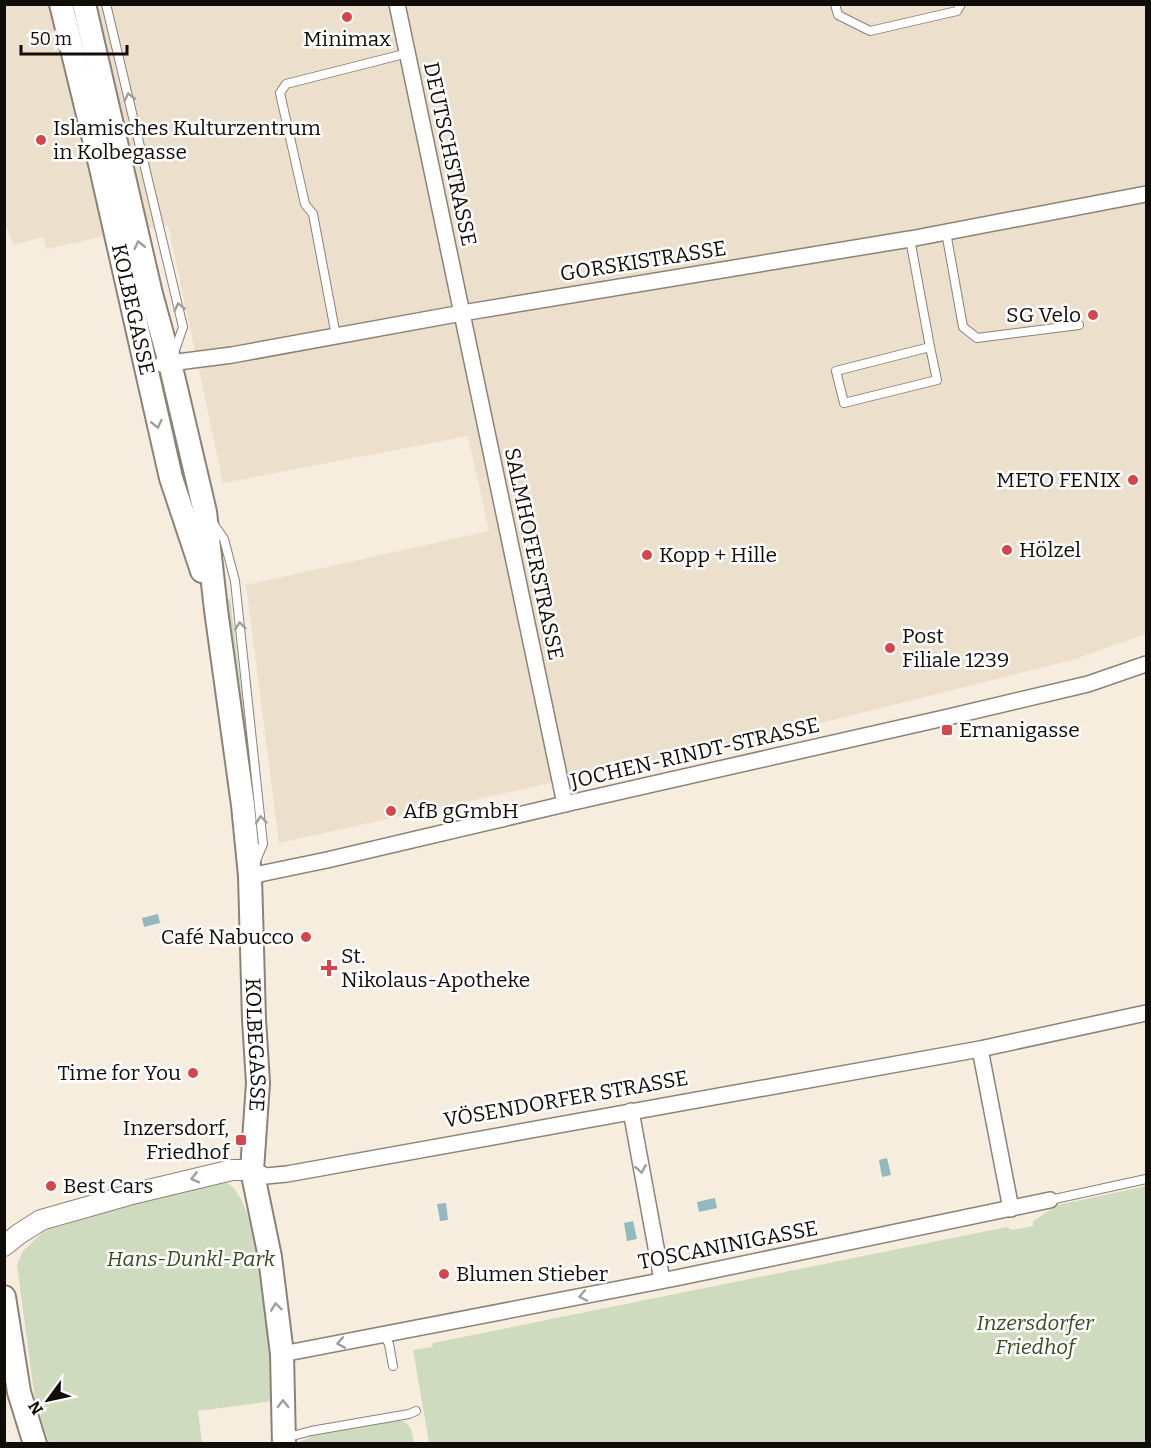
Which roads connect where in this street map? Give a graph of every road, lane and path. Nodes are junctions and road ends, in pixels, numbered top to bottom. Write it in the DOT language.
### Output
graph roads {
  1 [pos="62,4"];
  2 [pos="84,4"];
  3 [pos="106,4"];
  4 [pos="397,4"];
  5 [pos="835,4"];
  6 [pos="961,4"];
  7 [pos="408,53"];
  8 [pos="1146,194"];
  9 [pos="946,232"];
  10 [pos="910,239"];
  11 [pos="462,313"];
  12 [pos="1079,325"];
  13 [pos="336,336"];
  14 [pos="930,347"];
  15 [pos="170,363"];
  16 [pos="145,367"];
  17 [pos="205,512"];
  18 [pos="216,610"];
  19 [pos="1146,664"];
  20 [pos="565,804"];
  21 [pos="250,876"];
  22 [pos="1146,1013"];
  23 [pos="980,1049"];
  24 [pos="631,1111"];
  25 [pos="252,1170"];
  26 [pos="1146,1179"];
  27 [pos="1050,1200"];
  28 [pos="1011,1209"];
  29 [pos="4,1246"];
  30 [pos="662,1280"];
  31 [pos="5,1311"];
  32 [pos="384,1336"];
  33 [pos="282,1354"];
  34 [pos="393,1366"];
  35 [pos="416,1411"];
  36 [pos="284,1441"];
  37 [pos="35,1443"];
  1 -- 16 [label="main road, KOLBEGASSE"];
  15 -- 2 [label="main road, KOLBEGASSE, one-way"];
  15 -- 3 [label="lane, one-way"];
  4 -- 7 [label="street, DEUTSCHSTRASSE"];
  5 -- 6 [label="lane"];
  7 -- 11 [label="street, DEUTSCHSTRASSE"];
  7 -- 13 [label="lane"];
  8 -- 9 [label="street, GORSKISTRASSE"];
  9 -- 10 [label="street, GORSKISTRASSE"];
  9 -- 12 [label="lane"];
  10 -- 11 [label="street, GORSKISTRASSE"];
  10 -- 14 [label="lane"];
  11 -- 13 [label="street, GORSKISTRASSE"];
  11 -- 20 [label="street, SALMHOFERSTRASSE"];
  13 -- 15 [label="street, GORSKISTRASSE"];
  14 -- 14 [label="lane"];
  15 -- 16 [label="street, GORSKISTRASSE"];
  15 -- 17 [label="main road, KOLBEGASSE"];
  16 -- 18 [label="main road, KOLBEGASSE, one-way"];
  17 -- 18 [label="main road, KOLBEGASSE"];
  21 -- 17 [label="lane, one-way"];
  18 -- 21 [label="main road, KOLBEGASSE"];
  19 -- 20 [label="street, JOCHEN-RINDT-STRASSE"];
  20 -- 21 [label="street, JOCHEN-RINDT-STRASSE"];
  21 -- 25 [label="main road, KOLBEGASSE"];
  22 -- 23 [label="street, VÖSENDORFER STRASSE"];
  23 -- 24 [label="street, VÖSENDORFER STRASSE"];
  23 -- 28 [label="street"];
  24 -- 25 [label="street, VÖSENDORFER STRASSE"];
  24 -- 30 [label="street, one-way"];
  25 -- 29 [label="street, VÖSENDORFER STRASSE, one-way"];
  33 -- 25 [label="main road, KOLBEGASSE, one-way"];
  26 -- 27 [label="lane, TOSCANINIGASSE"];
  27 -- 28 [label="street, TOSCANINIGASSE"];
  28 -- 30 [label="street, TOSCANINIGASSE"];
  30 -- 32 [label="street, TOSCANINIGASSE, one-way"];
  31 -- 37 [label="main road"];
  32 -- 33 [label="street, TOSCANINIGASSE, one-way"];
  32 -- 34 [label="lane"];
  36 -- 33 [label="main road, KOLBEGASSE, one-way"];
  35 -- 36 [label="lane"];
}
